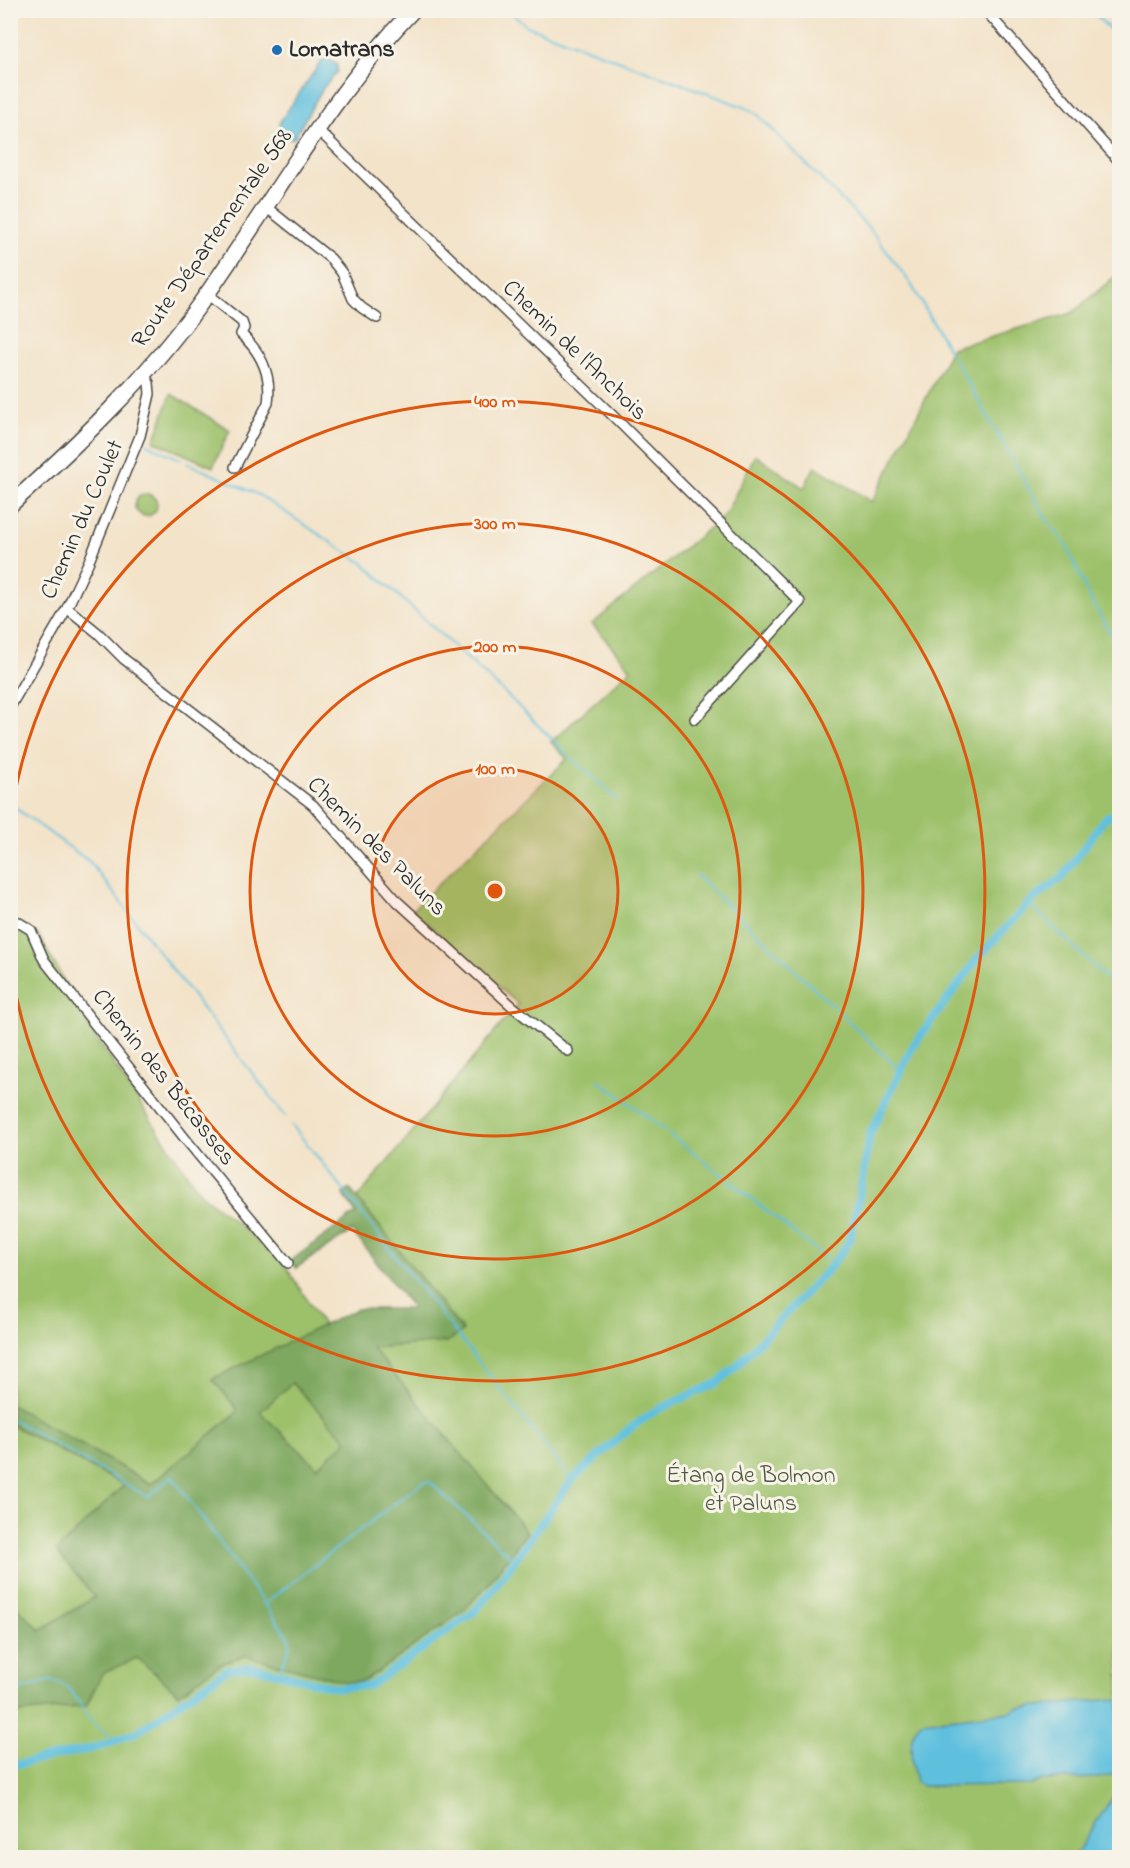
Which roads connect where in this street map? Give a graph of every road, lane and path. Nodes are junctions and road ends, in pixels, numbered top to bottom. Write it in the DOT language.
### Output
graph roads {
  1 [pos="413,10"];
  2 [pos="985,10"];
  3 [pos="318,130"];
  4 [pos="1119,162"];
  5 [pos="266,207"];
  6 [pos="207,294"];
  7 [pos="377,318"];
  8 [pos="144,374"];
  9 [pos="235,467"];
  10 [pos="10,505"];
  11 [pos="67,608"];
  12 [pos="10,707"];
  13 [pos="695,718"];
  14 [pos="10,917"];
  15 [pos="568,1051"];
  16 [pos="288,1263"];
  1 -- 3 [label="main road, Route Départementale 568"];
  2 -- 4 [label="street"];
  3 -- 5 [label="main road, Route Départementale 568"];
  3 -- 13 [label="street, Chemin de l'Anchois"];
  5 -- 6 [label="main road, Route Départementale 568"];
  5 -- 7 [label="street"];
  6 -- 8 [label="main road, Route Départementale 568"];
  6 -- 9 [label="street"];
  8 -- 10 [label="main road, Route Départementale 568"];
  8 -- 11 [label="street, Chemin du Coulet"];
  11 -- 12 [label="street, Chemin du Coulet"];
  11 -- 15 [label="street, Chemin des Paluns"];
  14 -- 16 [label="street, Chemin des Bécasses"];
}
